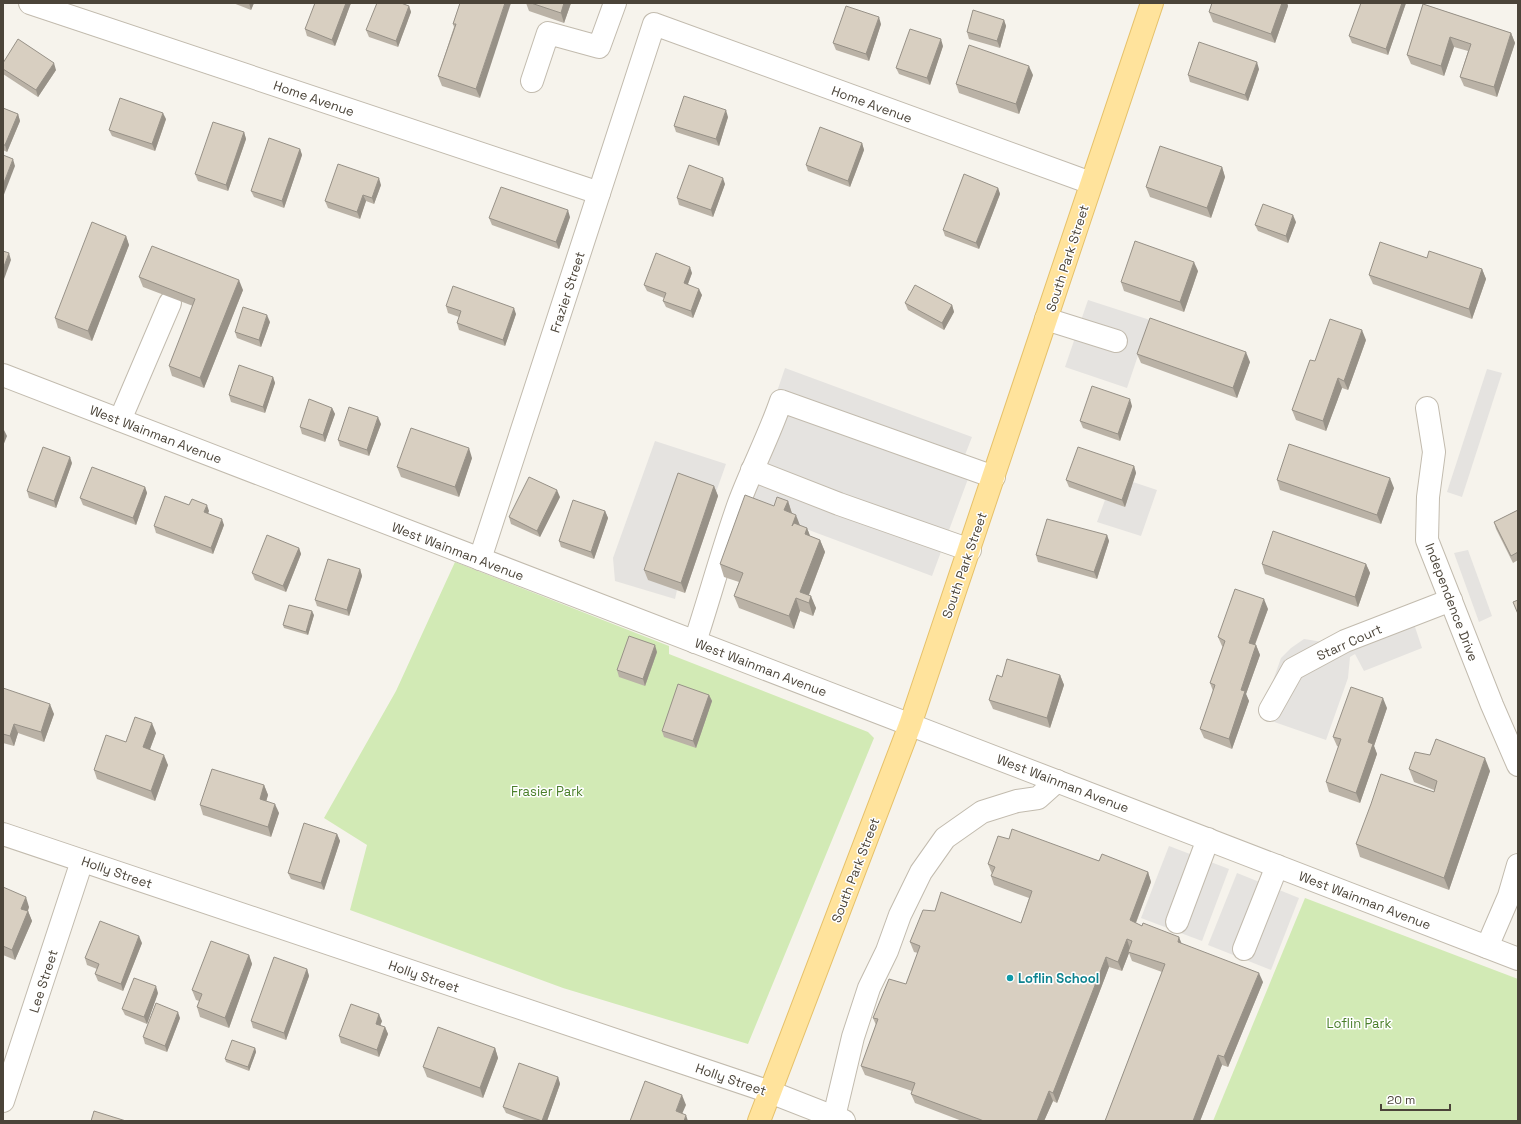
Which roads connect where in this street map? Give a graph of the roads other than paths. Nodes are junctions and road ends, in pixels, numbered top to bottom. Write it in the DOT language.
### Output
graph roads {
  1 [pos="30,3"];
  2 [pos="615,3"];
  3 [pos="1152,3"];
  4 [pos="654,24"];
  5 [pos="532,81"];
  6 [pos="1091,183"];
  7 [pos="599,194"];
  8 [pos="170,304"];
  9 [pos="1046,319"];
  10 [pos="1116,340"];
  11 [pos="3,375"];
  12 [pos="1426,408"];
  13 [pos="120,420"];
  14 [pos="752,470"];
  15 [pos="994,477"];
  16 [pos="970,550"];
  17 [pos="480,559"];
  18 [pos="1451,600"];
  19 [pos="695,642"];
  20 [pos="1270,710"];
  21 [pos="910,724"];
  22 [pos="1517,760"];
  23 [pos="1057,781"];
  24 [pos="3,834"];
  25 [pos="1208,839"];
  26 [pos="82,861"];
  27 [pos="1518,865"];
  28 [pos="1277,866"];
  29 [pos="1176,922"];
  30 [pos="1486,946"];
  31 [pos="1244,949"];
  32 [pos="1518,959"];
  33 [pos="770,1092"];
  34 [pos="3,1101"];
  35 [pos="839,1119"];
  36 [pos="760,1121"];
  1 -- 7 [label="street, Home Avenue"];
  2 -- 5 [label="street"];
  3 -- 6 [label="main road, South Park Street"];
  4 -- 6 [label="street, Home Avenue"];
  4 -- 7 [label="street, Frazier Street"];
  6 -- 9 [label="main road, South Park Street"];
  7 -- 17 [label="street, Frazier Street"];
  8 -- 13 [label="street"];
  9 -- 10 [label="street"];
  9 -- 15 [label="main road, South Park Street"];
  11 -- 13 [label="street, West Wainman Avenue"];
  12 -- 18 [label="street, Independence Drive"];
  13 -- 17 [label="street, West Wainman Avenue"];
  14 -- 15 [label="street"];
  14 -- 16 [label="street"];
  14 -- 19 [label="street"];
  15 -- 16 [label="main road, South Park Street"];
  16 -- 21 [label="main road, South Park Street"];
  17 -- 19 [label="street, West Wainman Avenue"];
  18 -- 20 [label="street, Starr Court"];
  18 -- 22 [label="street, Independence Drive"];
  19 -- 21 [label="street, West Wainman Avenue"];
  21 -- 23 [label="street, West Wainman Avenue"];
  21 -- 33 [label="main road, South Park Street"];
  23 -- 25 [label="street, West Wainman Avenue"];
  23 -- 35 [label="street"];
  24 -- 26 [label="street, Holly Street"];
  25 -- 28 [label="street, West Wainman Avenue"];
  25 -- 29 [label="street"];
  26 -- 33 [label="street, Holly Street"];
  26 -- 34 [label="street, Lee Street"];
  27 -- 30 [label="street"];
  28 -- 30 [label="street, West Wainman Avenue"];
  28 -- 31 [label="street"];
  30 -- 32 [label="street, West Wainman Avenue"];
  33 -- 35 [label="street, Holly Street"];
  33 -- 36 [label="main road, South Park Street"];
}
